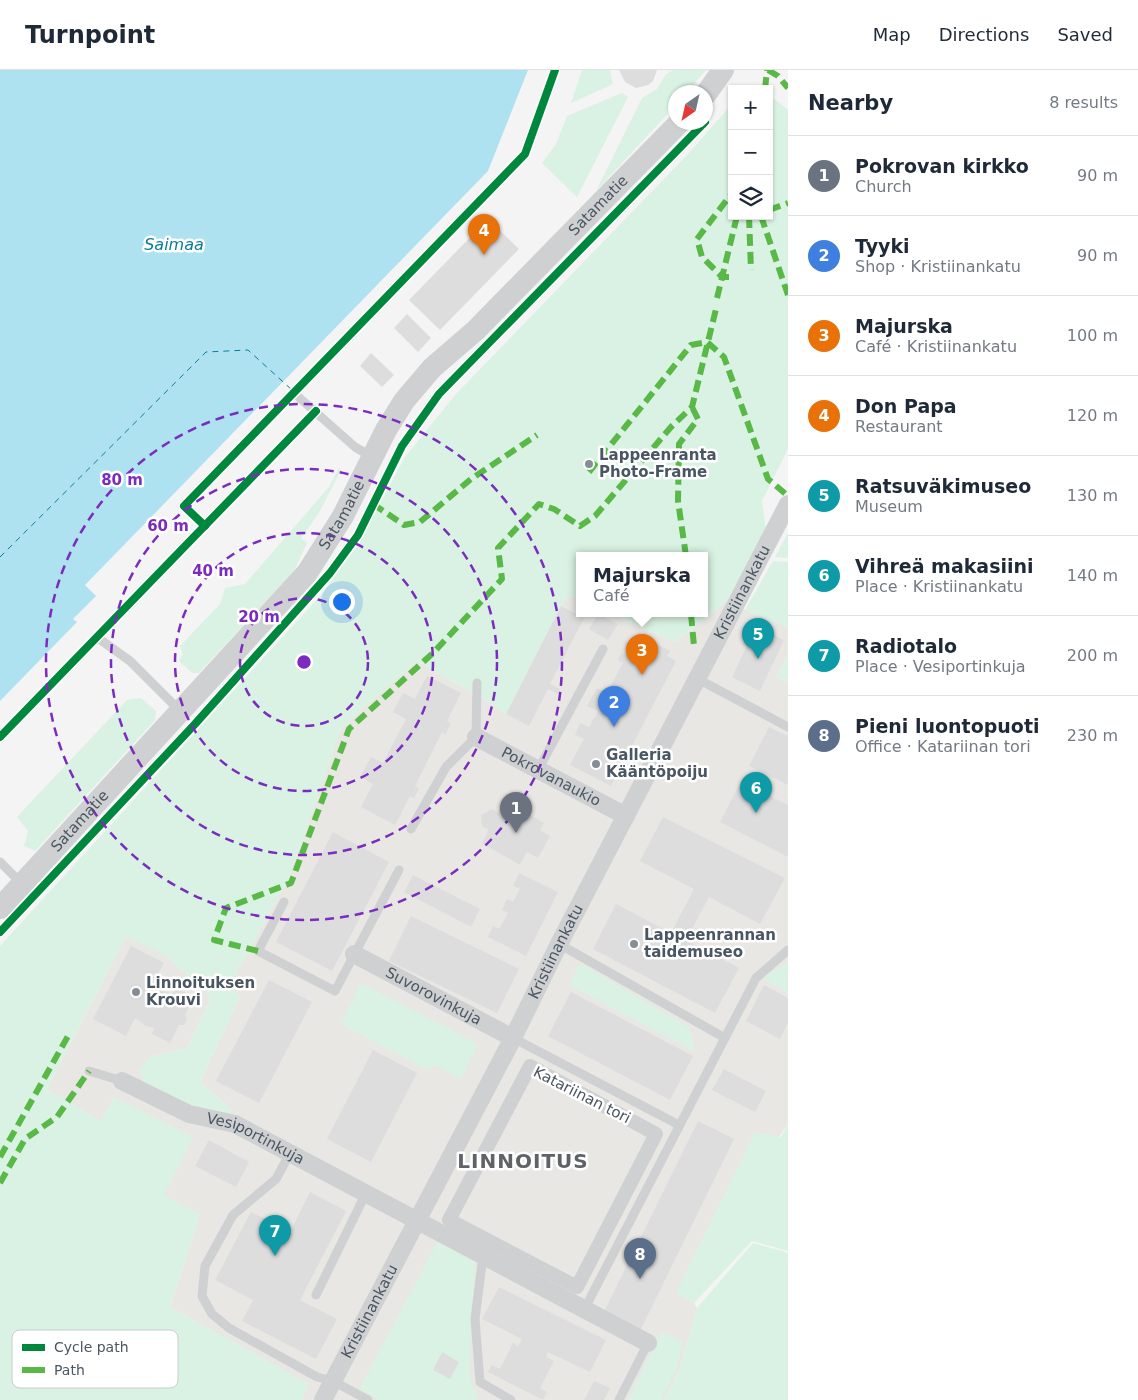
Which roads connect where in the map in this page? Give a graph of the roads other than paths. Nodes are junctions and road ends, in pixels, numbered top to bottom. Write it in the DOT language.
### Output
graph roads {
  1 [pos="724,70"];
  2 [pos="713,85"];
  3 [pos="672,130"];
  4 [pos="294,393"];
  5 [pos="372,457"];
  6 [pos="788,504"];
  7 [pos="98,638"];
  8 [pos="603,649"];
  9 [pos="696,678"];
  10 [pos="477,683"];
  11 [pos="181,712"];
  12 [pos="788,727"];
  13 [pos="476,737"];
  14 [pos="538,770"];
  15 [pos="626,816"];
  16 [pos="412,829"];
  17 [pos="0,862"];
  18 [pos="399,870"];
  19 [pos="22,884"];
  20 [pos="284,902"];
  21 [pos="0,908"];
  22 [pos="559,944"];
  23 [pos="788,950"];
  24 [pos="354,954"];
  25 [pos="513,1038"];
  26 [pos="724,1038"];
  27 [pos="89,1071"];
  28 [pos="122,1081"];
  29 [pos="680,1125"];
  30 [pos="290,1154"];
  31 [pos="366,1193"];
  32 [pos="418,1221"];
  33 [pos="483,1256"];
  34 [pos="577,1288"];
  35 [pos="316,1295"];
  36 [pos="584,1310"];
  37 [pos="648,1344"];
  38 [pos="333,1381"];
  39 [pos="323,1400"];
  40 [pos="368,1400"];
  41 [pos="511,1400"];
  42 [pos="619,1400"];
  1 -- 2 [label="street"];
  3 -- 5 [label="street, Satamatie"];
  4 -- 5 [label="lane"];
  5 -- 11 [label="street, Satamatie"];
  6 -- 9 [label="street, Kristiinankatu"];
  7 -- 11 [label="lane"];
  8 -- 14 [label="lane"];
  9 -- 12 [label="lane"];
  9 -- 15 [label="street, Kristiinankatu"];
  10 -- 13 [label="lane"];
  11 -- 19 [label="street, Satamatie"];
  13 -- 14 [label="street, Pokrovanaukio"];
  13 -- 16 [label="lane"];
  14 -- 15 [label="street, Pokrovanaukio"];
  15 -- 22 [label="street, Kristiinankatu"];
  17 -- 19 [label="lane"];
  18 -- 24 [label="lane"];
  19 -- 21 [label="street, Satamatie"];
  20 -- 24 [label="lane"];
  22 -- 25 [label="street, Kristiinankatu"];
  22 -- 26 [label="lane"];
  23 -- 26 [label="lane"];
  24 -- 25 [label="street, Suvorovinkuja"];
  25 -- 29 [label="lane"];
  25 -- 32 [label="street, Kristiinankatu"];
  26 -- 29 [label="lane"];
  27 -- 28 [label="lane, Vesiportinkuja"];
  28 -- 30 [label="street, Vesiportinkuja"];
  29 -- 36 [label="lane"];
  30 -- 31 [label="street, Vesiportinkuja"];
  30 -- 38 [label="lane"];
  31 -- 32 [label="street, Vesiportinkuja"];
  31 -- 35 [label="lane"];
  32 -- 33 [label="street"];
  32 -- 38 [label="street, Kristiinankatu"];
  33 -- 36 [label="street"];
  33 -- 41 [label="lane"];
  34 -- 34 [label="street, Katariinan tori"];
  36 -- 37 [label="street"];
  37 -- 42 [label="lane"];
  38 -- 39 [label="street, Kristiinankatu"];
  38 -- 40 [label="lane"];
}
